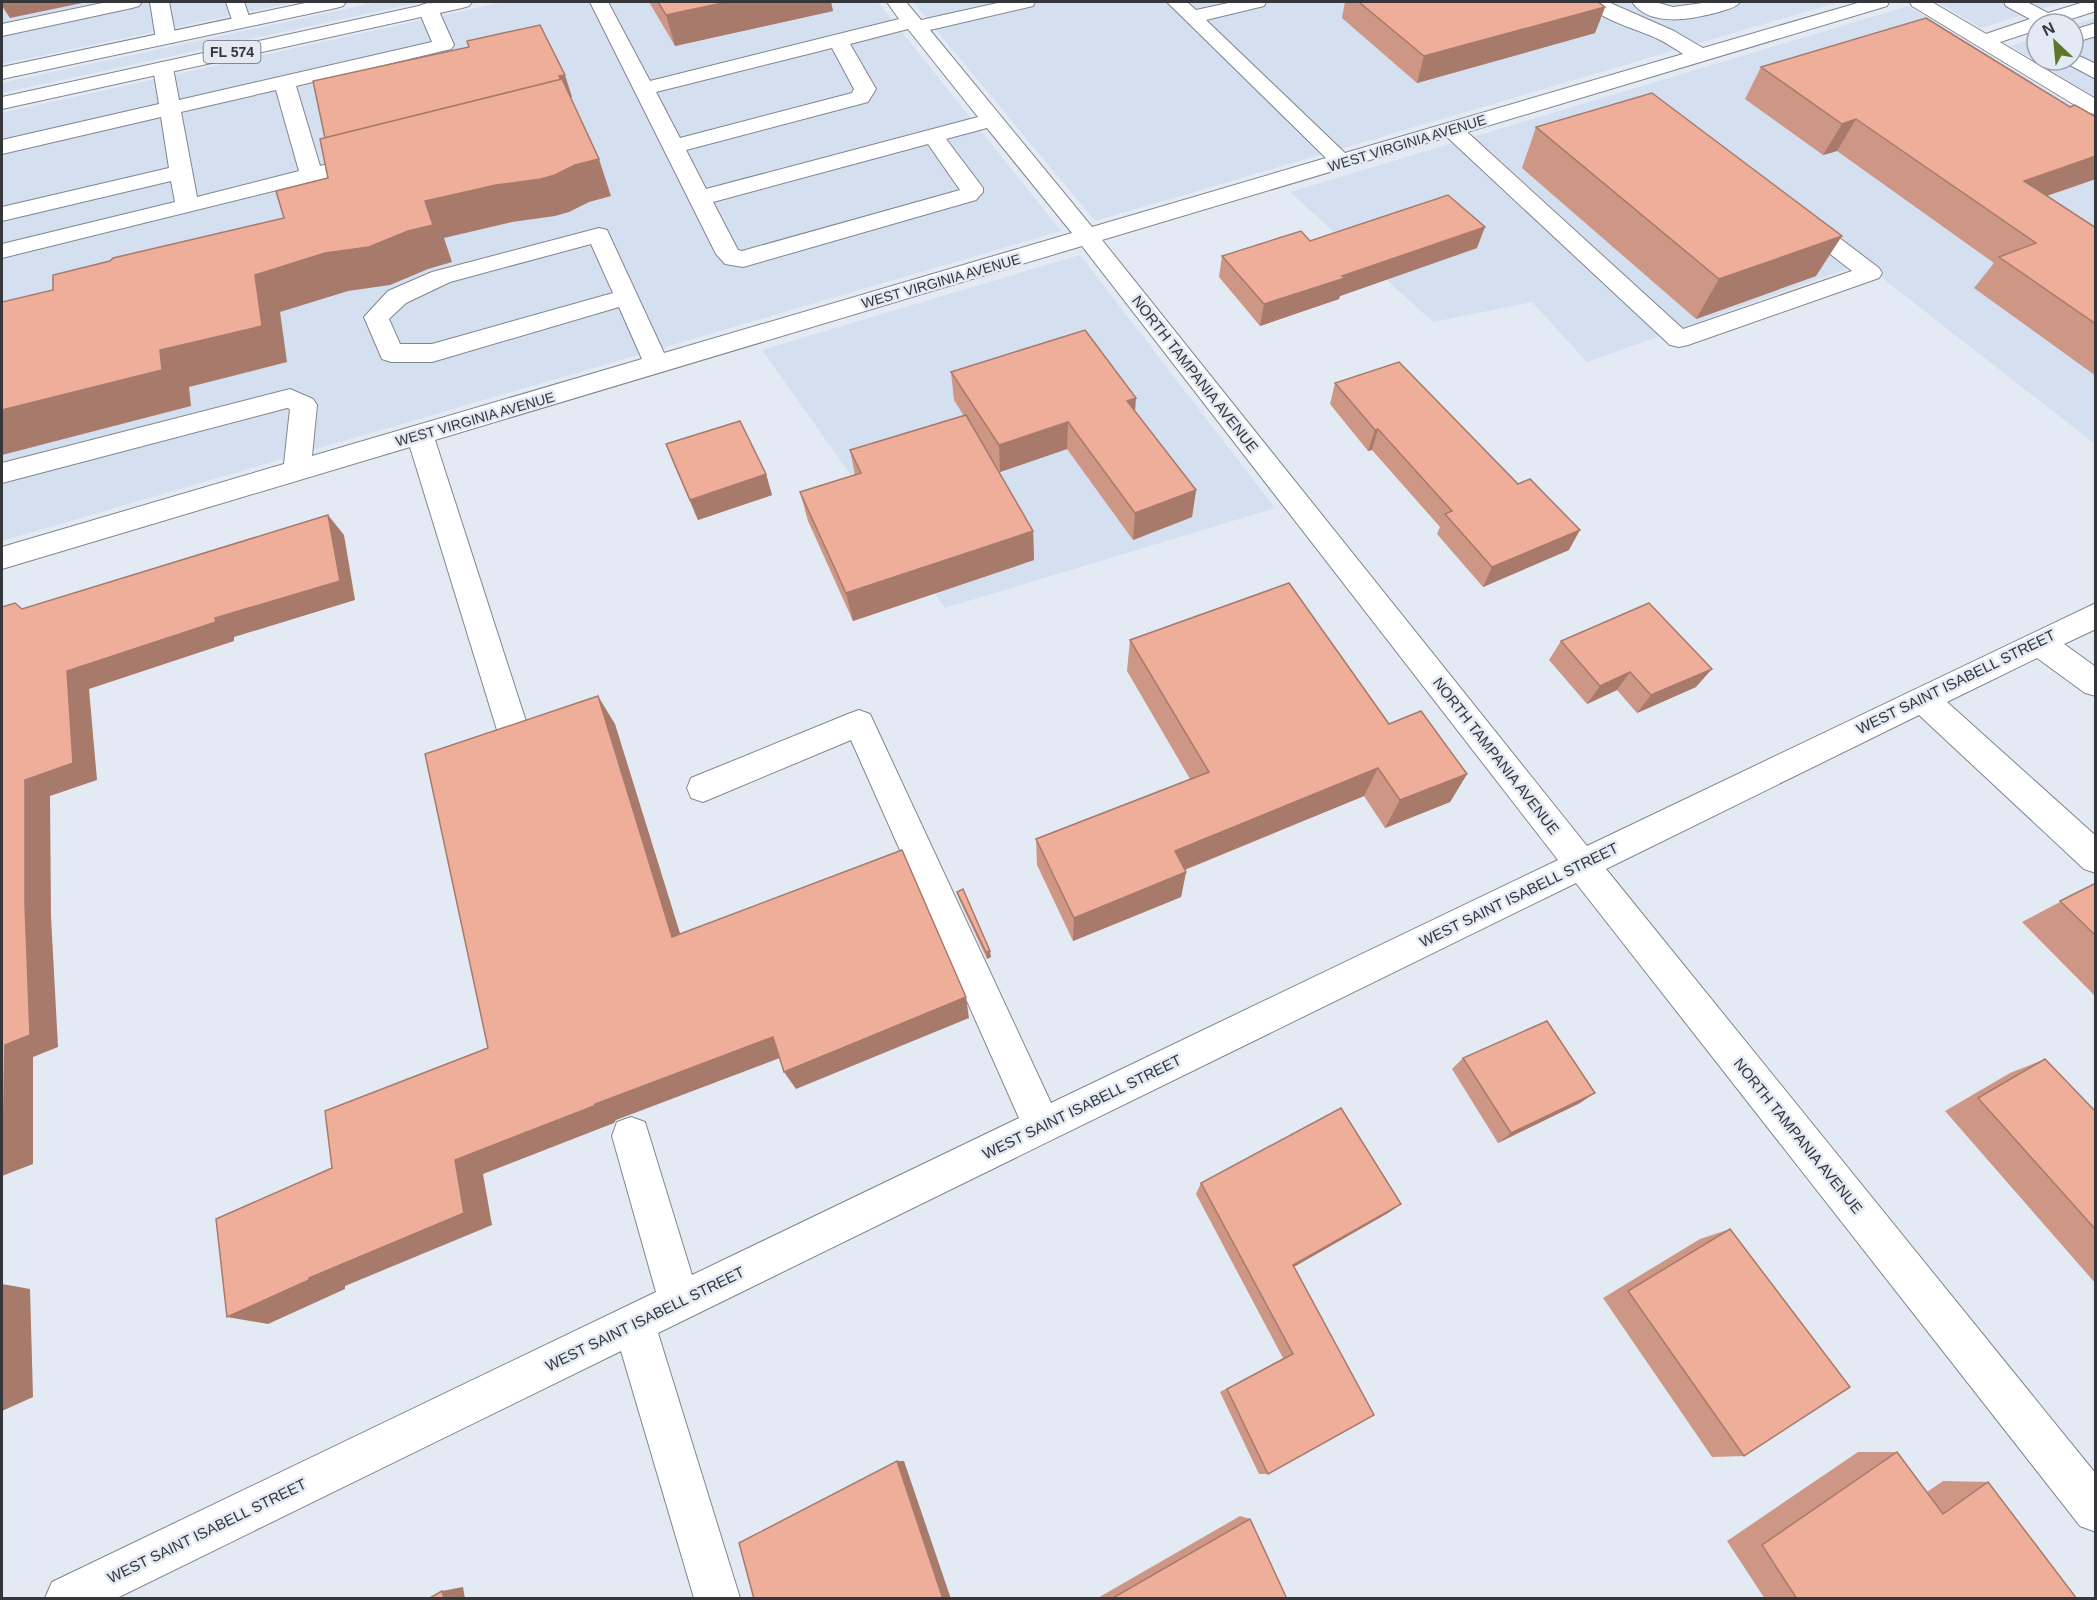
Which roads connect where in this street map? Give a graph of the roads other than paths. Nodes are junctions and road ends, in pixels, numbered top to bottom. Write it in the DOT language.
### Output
graph roads {
  1 [pos="132,2"];
  2 [pos="159,2"];
  3 [pos="235,2"];
  4 [pos="336,2"];
  5 [pos="462,2"];
  6 [pos="599,2"];
  7 [pos="1026,2"];
  8 [pos="1176,2"];
  9 [pos="1257,2"];
  10 [pos="1596,2"];
  11 [pos="1642,2"];
  12 [pos="1730,2"];
  13 [pos="1880,2"];
  14 [pos="1920,2"];
  15 [pos="2013,2"];
  16 [pos="2096,4"];
  17 [pos="428,9"];
  18 [pos="2031,12"];
  19 [pos="2071,12"];
  20 [pos="908,17"];
  21 [pos="1192,17"];
  22 [pos="241,22"];
  23 [pos="2025,27"];
  24 [pos="2,30"];
  25 [pos="166,39"];
  26 [pos="838,40"];
  27 [pos="1984,41"];
  28 [pos="1700,55"];
  29 [pos="163,68"];
  30 [pos="2,73"];
  31 [pos="284,82"];
  32 [pos="644,88"];
  33 [pos="2,103"];
  34 [pos="170,108"];
  35 [pos="2096,108"];
  36 [pos="992,120"];
  37 [pos="1451,129"];
  38 [pos="933,136"];
  39 [pos="2,147"];
  40 [pos="674,147"];
  41 [pos="392,155"];
  42 [pos="1342,162"];
  43 [pos="181,172"];
  44 [pos="311,175"];
  45 [pos="700,198"];
  46 [pos="187,206"];
  47 [pos="1786,208"];
  48 [pos="2,214"];
  49 [pos="1088,238"];
  50 [pos="2,251"];
  51 [pos="627,297"];
  52 [pos="657,365"];
  53 [pos="420,435"];
  54 [pos="297,471"];
  55 [pos="2,473"];
  56 [pos="2,558"];
  57 [pos="2096,615"];
  58 [pos="2038,643"];
  59 [pos="2096,684"];
  60 [pos="1923,699"];
  61 [pos="517,743"];
  62 [pos="703,788"];
  63 [pos="2096,858"];
  64 [pos="1582,865"];
  65 [pos="1042,1126"];
  66 [pos="631,1136"];
  67 [pos="679,1302"];
  68 [pos="634,1324"];
  69 [pos="2096,1510"];
  70 [pos="68,1599"];
  71 [pos="717,1599"];
  1 -- 24 [label="street"];
  2 -- 25 [label="street"];
  3 -- 22 [label="street"];
  4 -- 22 [label="street, FL 574"];
  5 -- 17 [label="street, FL 574"];
  6 -- 32 [label="street"];
  7 -- 20 [label="street"];
  8 -- 21 [label="street"];
  9 -- 21 [label="street"];
  10 -- 28 [label="street"];
  11 -- 12 [label="street"];
  13 -- 28 [label="street, WEST VIRGINIA AVENUE"];
  14 -- 27 [label="street"];
  15 -- 18 [label="street"];
  16 -- 19 [label="street"];
  17 -- 29 [label="street, FL 574"];
  17 -- 31 [label="street"];
  20 -- 26 [label="street"];
  20 -- 36 [label="street, NORTH TAMPANIA AVENUE"];
  21 -- 42 [label="street"];
  22 -- 25 [label="street, FL 574"];
  23 -- 27 [label="street"];
  25 -- 30 [label="street, FL 574"];
  26 -- 32 [label="street"];
  26 -- 40 [label="street"];
  27 -- 35 [label="street"];
  28 -- 37 [label="street, WEST VIRGINIA AVENUE"];
  29 -- 33 [label="street, FL 574"];
  29 -- 34 [label="street"];
  31 -- 34 [label="street"];
  31 -- 44 [label="street"];
  32 -- 40 [label="street"];
  34 -- 39 [label="street"];
  34 -- 43 [label="street"];
  36 -- 38 [label="street"];
  36 -- 49 [label="street, NORTH TAMPANIA AVENUE"];
  37 -- 42 [label="street, WEST VIRGINIA AVENUE"];
  37 -- 47 [label="street"];
  38 -- 45 [label="street"];
  38 -- 45 [label="street"];
  40 -- 45 [label="street"];
  41 -- 44 [label="street"];
  42 -- 49 [label="street, WEST VIRGINIA AVENUE"];
  43 -- 46 [label="street"];
  43 -- 48 [label="street"];
  44 -- 46 [label="street"];
  46 -- 50 [label="street"];
  49 -- 52 [label="street, WEST VIRGINIA AVENUE"];
  49 -- 64 [label="street, NORTH TAMPANIA AVENUE"];
  51 -- 51 [label="street"];
  51 -- 52 [label="street"];
  52 -- 53 [label="street, WEST VIRGINIA AVENUE"];
  53 -- 54 [label="street, WEST VIRGINIA AVENUE"];
  53 -- 61 [label="street"];
  54 -- 55 [label="street"];
  54 -- 56 [label="street, WEST VIRGINIA AVENUE"];
  57 -- 58 [label="street, WEST SAINT ISABELL STREET"];
  58 -- 59 [label="street"];
  58 -- 60 [label="street, WEST SAINT ISABELL STREET"];
  60 -- 63 [label="street"];
  60 -- 64 [label="street, WEST SAINT ISABELL STREET"];
  62 -- 65 [label="street"];
  64 -- 65 [label="street, WEST SAINT ISABELL STREET"];
  64 -- 69 [label="street, NORTH TAMPANIA AVENUE"];
  65 -- 67 [label="street, WEST SAINT ISABELL STREET"];
  66 -- 67 [label="street"];
  67 -- 68 [label="street, WEST SAINT ISABELL STREET"];
  68 -- 70 [label="street, WEST SAINT ISABELL STREET"];
  68 -- 71 [label="street"];
}
